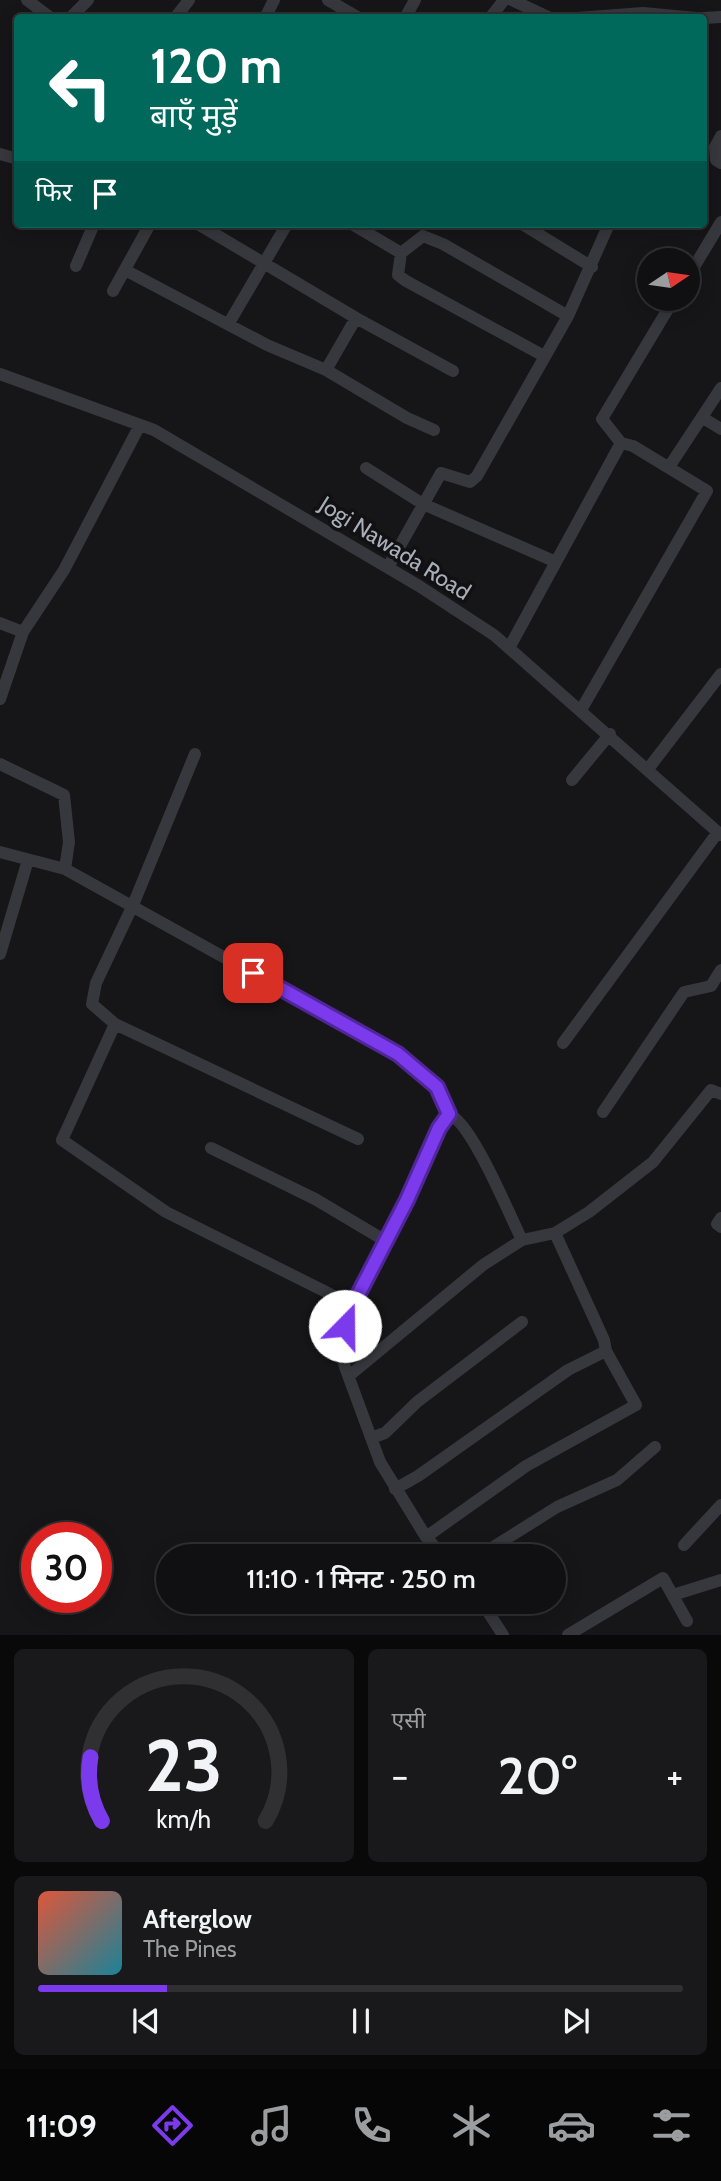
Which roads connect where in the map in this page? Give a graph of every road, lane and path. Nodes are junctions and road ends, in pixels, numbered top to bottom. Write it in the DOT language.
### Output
graph roads {
  1 [pos="27,0"];
  2 [pos="88,0"];
  3 [pos="189,0"];
  4 [pos="328,0"];
  5 [pos="504,0"];
  6 [pos="512,0"];
  7 [pos="46,14"];
  8 [pos="75,14"];
  9 [pos="178,14"];
  10 [pos="352,14"];
  11 [pos="493,14"];
  12 [pos="542,14"];
  13 [pos="721,136"];
  14 [pos="721,163"];
  15 [pos="721,222"];
  16 [pos="92,228"];
  17 [pos="148,228"];
  18 [pos="205,228"];
  19 [pos="285,228"];
  20 [pos="359,228"];
  21 [pos="529,228"];
  22 [pos="607,228"];
  23 [pos="401,253"];
  24 [pos="700,257"];
  25 [pos="264,262"];
  26 [pos="76,266"];
  27 [pos="592,267"];
  28 [pos="125,270"];
  29 [pos="113,291"];
  30 [pos="666,312"];
  31 [pos="568,316"];
  32 [pos="356,318"];
  33 [pos="229,323"];
  34 [pos="544,356"];
  35 [pos="326,370"];
  36 [pos="453,371"];
  37 [pos="0,374"];
  38 [pos="721,388"];
  39 [pos="703,418"];
  40 [pos="141,425"];
  41 [pos="434,429"];
  42 [pos="721,429"];
  43 [pos="621,443"];
  44 [pos="669,467"];
  45 [pos="366,468"];
  46 [pos="423,504"];
  47 [pos="556,562"];
  48 [pos="388,568"];
  49 [pos="0,623"];
  50 [pos="23,632"];
  51 [pos="509,648"];
  52 [pos="721,674"];
  53 [pos="0,699"];
  54 [pos="581,710"];
  55 [pos="610,734"];
  56 [pos="195,754"];
  57 [pos="0,764"];
  58 [pos="648,769"];
  59 [pos="572,780"];
  60 [pos="720,833"];
  61 [pos="0,852"];
  62 [pos="28,860"];
  63 [pos="65,869"];
  64 [pos="133,905"];
  65 [pos="0,954"];
  66 [pos="721,970"];
  67 [pos="115,1024"];
  68 [pos="563,1043"];
  69 [pos="721,1094"];
  70 [pos="603,1112"];
  71 [pos="449,1114"];
  72 [pos="359,1139"];
  73 [pos="211,1148"];
  74 [pos="721,1218"];
  75 [pos="721,1227"];
  76 [pos="555,1233"];
  77 [pos="384,1240"];
  78 [pos="522,1240"];
  79 [pos="350,1304"];
  80 [pos="522,1322"];
  81 [pos="606,1351"];
  82 [pos="350,1375"];
  83 [pos="371,1438"];
  84 [pos="655,1447"];
  85 [pos="395,1489"];
  86 [pos="721,1506"];
  87 [pos="426,1537"];
  88 [pos="432,1544"];
  89 [pos="498,1544"];
  90 [pos="684,1545"];
  91 [pos="721,1580"];
  92 [pos="673,1595"];
  93 [pos="489,1614"];
  94 [pos="687,1621"];
  95 [pos="503,1635"];
  96 [pos="568,1635"];
  1 -- 7 [label="street"];
  2 -- 8 [label="street"];
  3 -- 9 [label="street"];
  4 -- 10 [label="street"];
  5 -- 11 [label="street"];
  6 -- 12 [label="street"];
  13 -- 14 [label="street"];
  15 -- 24 [label="street"];
  16 -- 26 [label="street"];
  17 -- 28 [label="street"];
  18 -- 25 [label="street"];
  19 -- 25 [label="street"];
  20 -- 23 [label="street"];
  21 -- 27 [label="street"];
  22 -- 27 [label="street"];
  23 -- 31 [label="street"];
  23 -- 34 [label="street"];
  25 -- 32 [label="street"];
  25 -- 33 [label="street"];
  27 -- 31 [label="street"];
  28 -- 29 [label="street"];
  28 -- 33 [label="street"];
  30 -- 43 [label="street"];
  31 -- 34 [label="street"];
  32 -- 35 [label="street"];
  32 -- 36 [label="street"];
  33 -- 35 [label="street"];
  34 -- 46 [label="street"];
  35 -- 41 [label="street"];
  37 -- 40 [label="street, Jogi Nawada Road"];
  38 -- 39 [label="street"];
  39 -- 42 [label="street"];
  39 -- 44 [label="street"];
  40 -- 48 [label="street, Jogi Nawada Road"];
  40 -- 50 [label="street"];
  43 -- 44 [label="street"];
  43 -- 47 [label="street"];
  44 -- 54 [label="street"];
  45 -- 46 [label="street"];
  46 -- 47 [label="street"];
  46 -- 48 [label="street"];
  47 -- 51 [label="street"];
  48 -- 51 [label="street, Jogi Nawada Road"];
  49 -- 50 [label="street"];
  50 -- 53 [label="street"];
  51 -- 54 [label="street, Jogi Nawada Road"];
  52 -- 58 [label="street"];
  54 -- 55 [label="street, Jogi Nawada Road"];
  55 -- 58 [label="street, Jogi Nawada Road"];
  55 -- 59 [label="street"];
  56 -- 64 [label="street"];
  57 -- 63 [label="street"];
  58 -- 60 [label="street, Jogi Nawada Road"];
  60 -- 68 [label="street"];
  61 -- 62 [label="street"];
  62 -- 63 [label="street"];
  62 -- 65 [label="street"];
  63 -- 64 [label="street"];
  64 -- 67 [label="street"];
  64 -- 71 [label="street"];
  66 -- 70 [label="street"];
  67 -- 72 [label="street"];
  67 -- 79 [label="street"];
  69 -- 76 [label="street"];
  71 -- 77 [label="street"];
  71 -- 78 [label="street"];
  73 -- 77 [label="street"];
  74 -- 75 [label="street"];
  76 -- 78 [label="street"];
  76 -- 81 [label="street"];
  77 -- 79 [label="street"];
  78 -- 82 [label="street"];
  79 -- 82 [label="street"];
  80 -- 83 [label="street"];
  81 -- 85 [label="street"];
  81 -- 87 [label="street"];
  82 -- 83 [label="street"];
  83 -- 85 [label="street"];
  84 -- 89 [label="street"];
  85 -- 87 [label="street"];
  86 -- 90 [label="street"];
  87 -- 88 [label="street"];
  91 -- 92 [label="street"];
  92 -- 94 [label="street"];
  92 -- 96 [label="street"];
  93 -- 95 [label="street"];
}
